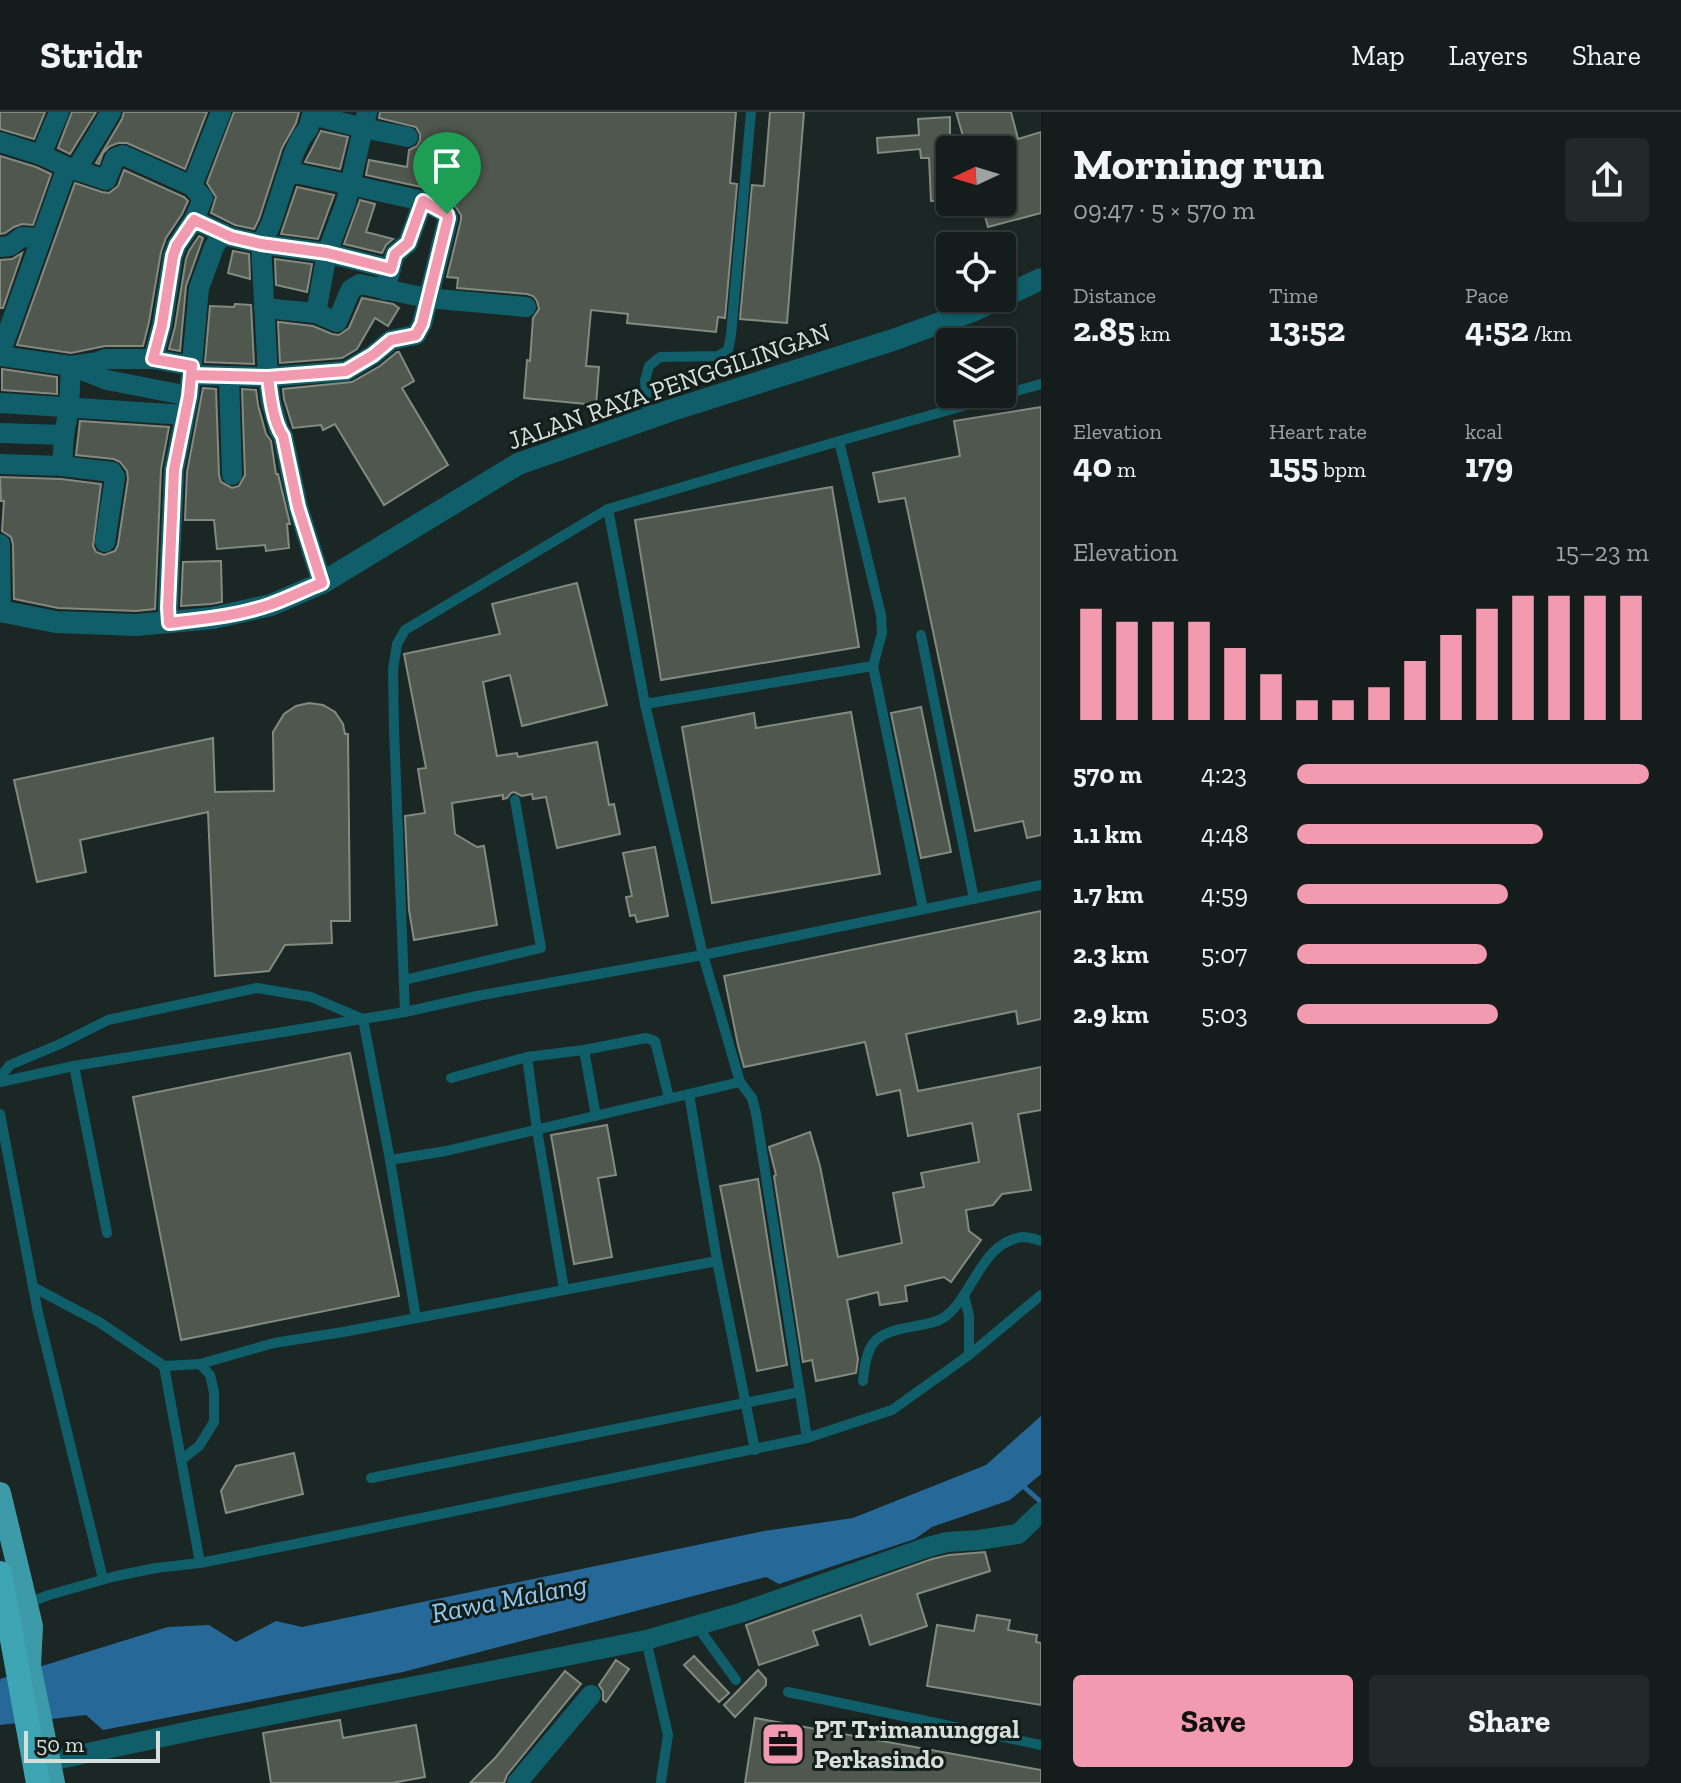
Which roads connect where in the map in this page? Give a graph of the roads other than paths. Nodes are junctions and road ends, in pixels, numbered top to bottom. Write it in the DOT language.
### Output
graph roads {
  1 [pos="59,112"];
  2 [pos="111,112"];
  3 [pos="221,112"];
  4 [pos="751,112"];
  5 [pos="313,113"];
  6 [pos="365,120"];
  7 [pos="408,137"];
  8 [pos="0,142"];
  9 [pos="41,155"];
  10 [pos="72,168"];
  11 [pos="287,174"];
  12 [pos="350,185"];
  13 [pos="192,186"];
  14 [pos="423,201"];
  15 [pos="194,220"];
  16 [pos="223,233"];
  17 [pos="42,238"];
  18 [pos="261,244"];
  19 [pos="0,247"];
  20 [pos="327,253"];
  21 [pos="391,269"];
  22 [pos="1041,280"];
  23 [pos="385,290"];
  24 [pos="1016,291"];
  25 [pos="427,298"];
  26 [pos="526,307"];
  27 [pos="264,308"];
  28 [pos="970,312"];
  29 [pos="316,313"];
  30 [pos="0,355"];
  31 [pos="153,359"];
  32 [pos="71,366"];
  33 [pos="192,370"];
  34 [pos="229,376"];
  35 [pos="268,377"];
  36 [pos="1041,384"];
  37 [pos="0,386"];
  38 [pos="1,403"];
  39 [pos="187,406"];
  40 [pos="69,407"];
  41 [pos="648,418"];
  42 [pos="0,432"];
  43 [pos="64,435"];
  44 [pos="0,440"];
  45 [pos="839,441"];
  46 [pos="0,464"];
  47 [pos="62,466"];
  48 [pos="232,475"];
  49 [pos="608,509"];
  50 [pos="105,542"];
  51 [pos="0,544"];
  52 [pos="322,583"];
  53 [pos="1,611"];
  54 [pos="169,623"];
  55 [pos="921,635"];
  56 [pos="873,666"];
  57 [pos="645,704"];
  58 [pos="515,800"];
  59 [pos="1041,885"];
  60 [pos="974,899"];
  61 [pos="923,909"];
  62 [pos="703,955"];
  63 [pos="404,980"];
  64 [pos="405,1012"];
  65 [pos="363,1019"];
  66 [pos="584,1050"];
  67 [pos="527,1057"];
  68 [pos="74,1066"];
  69 [pos="451,1078"];
  70 [pos="0,1080"];
  71 [pos="740,1082"];
  72 [pos="689,1094"];
  73 [pos="669,1098"];
  74 [pos="0,1114"];
  75 [pos="596,1116"];
  76 [pos="537,1130"];
  77 [pos="390,1160"];
  78 [pos="107,1233"];
  79 [pos="1041,1241"];
  80 [pos="717,1261"];
  81 [pos="33,1287"];
  82 [pos="564,1289"];
  83 [pos="964,1295"];
  84 [pos="1041,1295"];
  85 [pos="416,1318"];
  86 [pos="969,1355"];
  87 [pos="200,1364"];
  88 [pos="164,1366"];
  89 [pos="863,1381"];
  90 [pos="800,1392"];
  91 [pos="746,1403"];
  92 [pos="807,1438"];
  93 [pos="755,1450"];
  94 [pos="181,1460"];
  95 [pos="371,1478"];
  96 [pos="0,1493"];
  97 [pos="1041,1512"];
  98 [pos="200,1563"];
  99 [pos="0,1573"];
  100 [pos="103,1579"];
  101 [pos="28,1603"];
  102 [pos="697,1626"];
  103 [pos="646,1640"];
  104 [pos="736,1680"];
  105 [pos="788,1692"];
  106 [pos="591,1695"];
  107 [pos="1041,1745"];
  108 [pos="49,1761"];
  109 [pos="661,1781"];
  110 [pos="38,1783"];
  111 [pos="517,1783"];
  1 -- 9 [label="street"];
  2 -- 10 [label="street"];
  3 -- 13 [label="street"];
  4 -- 41 [label="lane"];
  5 -- 6 [label="street"];
  5 -- 11 [label="street"];
  6 -- 7 [label="street"];
  6 -- 12 [label="street"];
  8 -- 9 [label="street"];
  9 -- 10 [label="street"];
  10 -- 13 [label="street"];
  10 -- 17 [label="street"];
  11 -- 12 [label="street"];
  11 -- 18 [label="street"];
  12 -- 14 [label="street"];
  12 -- 20 [label="street"];
  13 -- 15 [label="street"];
  14 -- 21 [label="street"];
  14 -- 25 [label="street"];
  15 -- 16 [label="street"];
  15 -- 31 [label="street"];
  16 -- 18 [label="street"];
  16 -- 33 [label="street"];
  17 -- 19 [label="street"];
  17 -- 30 [label="street"];
  18 -- 20 [label="street"];
  18 -- 27 [label="street"];
  20 -- 21 [label="street"];
  20 -- 29 [label="street"];
  21 -- 23 [label="street"];
  22 -- 24 [label="street, JALAN RAYA PENGGILINGAN"];
  23 -- 25 [label="street"];
  23 -- 29 [label="street"];
  25 -- 26 [label="street"];
  25 -- 35 [label="street"];
  27 -- 29 [label="street"];
  27 -- 35 [label="street"];
  28 -- 41 [label="street, JALAN RAYA PENGGILINGAN"];
  30 -- 32 [label="street"];
  31 -- 32 [label="street"];
  31 -- 33 [label="street"];
  32 -- 39 [label="street"];
  32 -- 40 [label="street"];
  33 -- 34 [label="street"];
  33 -- 39 [label="street"];
  34 -- 35 [label="street"];
  34 -- 48 [label="street"];
  35 -- 52 [label="street"];
  36 -- 45 [label="lane"];
  37 -- 38 [label="street"];
  38 -- 40 [label="street"];
  38 -- 42 [label="street"];
  39 -- 40 [label="street"];
  39 -- 54 [label="street"];
  40 -- 43 [label="street"];
  41 -- 52 [label="street, JALAN RAYA PENGGILINGAN"];
  42 -- 43 [label="street"];
  43 -- 47 [label="street"];
  44 -- 46 [label="street"];
  45 -- 49 [label="lane"];
  45 -- 56 [label="lane"];
  46 -- 47 [label="street"];
  47 -- 50 [label="street"];
  49 -- 57 [label="lane"];
  49 -- 63 [label="lane"];
  51 -- 53 [label="street"];
  52 -- 54 [label="street, JALAN RAYA PENGGILINGAN"];
  53 -- 54 [label="street, JALAN RAYA PENGGILINGAN"];
  55 -- 60 [label="lane"];
  56 -- 57 [label="lane"];
  56 -- 61 [label="lane"];
  57 -- 62 [label="lane"];
  58 -- 63 [label="lane"];
  59 -- 60 [label="lane"];
  60 -- 61 [label="lane"];
  61 -- 62 [label="lane"];
  62 -- 64 [label="lane"];
  62 -- 71 [label="lane"];
  63 -- 64 [label="lane"];
  64 -- 65 [label="lane"];
  65 -- 68 [label="lane"];
  65 -- 70 [label="lane"];
  65 -- 77 [label="lane"];
  66 -- 67 [label="lane"];
  66 -- 73 [label="lane"];
  66 -- 75 [label="lane"];
  67 -- 69 [label="lane"];
  67 -- 76 [label="lane"];
  68 -- 70 [label="lane"];
  68 -- 78 [label="lane"];
  71 -- 72 [label="lane"];
  71 -- 90 [label="lane"];
  72 -- 73 [label="lane"];
  72 -- 80 [label="lane"];
  73 -- 75 [label="lane"];
  74 -- 81 [label="lane"];
  75 -- 76 [label="lane"];
  76 -- 77 [label="lane"];
  76 -- 82 [label="lane"];
  77 -- 85 [label="lane"];
  79 -- 83 [label="lane"];
  80 -- 82 [label="lane"];
  80 -- 91 [label="lane"];
  81 -- 88 [label="lane"];
  81 -- 100 [label="lane"];
  82 -- 85 [label="lane"];
  83 -- 86 [label="lane"];
  83 -- 89 [label="lane"];
  84 -- 86 [label="lane"];
  85 -- 87 [label="lane"];
  86 -- 92 [label="lane"];
  87 -- 88 [label="lane"];
  87 -- 94 [label="lane"];
  88 -- 94 [label="lane"];
  90 -- 91 [label="lane"];
  90 -- 92 [label="lane"];
  91 -- 93 [label="lane"];
  91 -- 95 [label="lane"];
  92 -- 93 [label="lane"];
  93 -- 98 [label="lane"];
  94 -- 98 [label="lane"];
  96 -- 101 [label="highway"];
  97 -- 102 [label="street"];
  98 -- 100 [label="lane"];
  99 -- 110 [label="highway"];
  100 -- 101 [label="lane"];
  101 -- 108 [label="highway"];
  102 -- 103 [label="street"];
  102 -- 104 [label="lane"];
  103 -- 108 [label="street"];
  103 -- 109 [label="lane"];
  105 -- 107 [label="lane"];
  106 -- 111 [label="street"];
}
